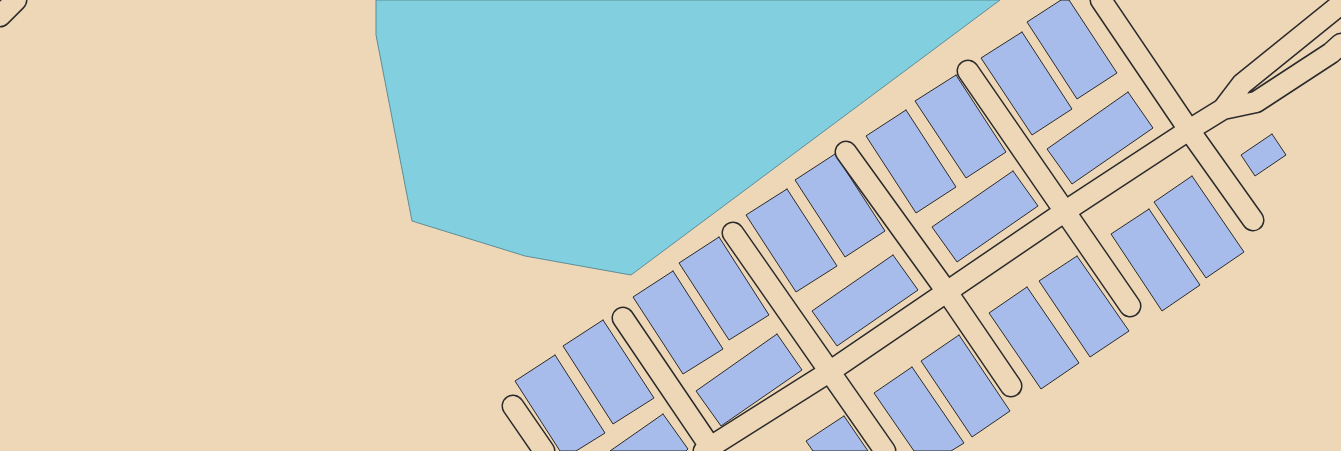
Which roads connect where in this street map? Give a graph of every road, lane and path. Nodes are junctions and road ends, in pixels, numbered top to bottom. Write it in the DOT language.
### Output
graph roads {
  1 [pos="16,0"];
  2 [pos="1101,0"];
  3 [pos="1341,4"];
  4 [pos="0,16"];
  5 [pos="1341,44"];
  6 [pos="968,71"];
  7 [pos="1223,109"];
  8 [pos="1189,130"];
  9 [pos="846,152"];
  10 [pos="1064,212"];
  11 [pos="1253,220"];
  12 [pos="733,233"];
  13 [pos="947,292"];
  14 [pos="1130,306"];
  15 [pos="623,318"];
  16 [pos="829,372"];
  17 [pos="1011,386"];
  18 [pos="513,406"];
  19 [pos="709,450"];
  20 [pos="544,451"];
  21 [pos="885,451"];
  1 -- 4 [label="street"];
  2 -- 8 [label="street"];
  3 -- 7 [label="street"];
  5 -- 7 [label="street"];
  6 -- 10 [label="street"];
  7 -- 8 [label="street"];
  8 -- 10 [label="street"];
  8 -- 11 [label="street"];
  9 -- 13 [label="street"];
  10 -- 13 [label="street"];
  10 -- 14 [label="street"];
  12 -- 16 [label="street"];
  13 -- 16 [label="street"];
  13 -- 17 [label="street"];
  15 -- 19 [label="street"];
  16 -- 19 [label="street"];
  16 -- 21 [label="street"];
  18 -- 20 [label="street"];
}
